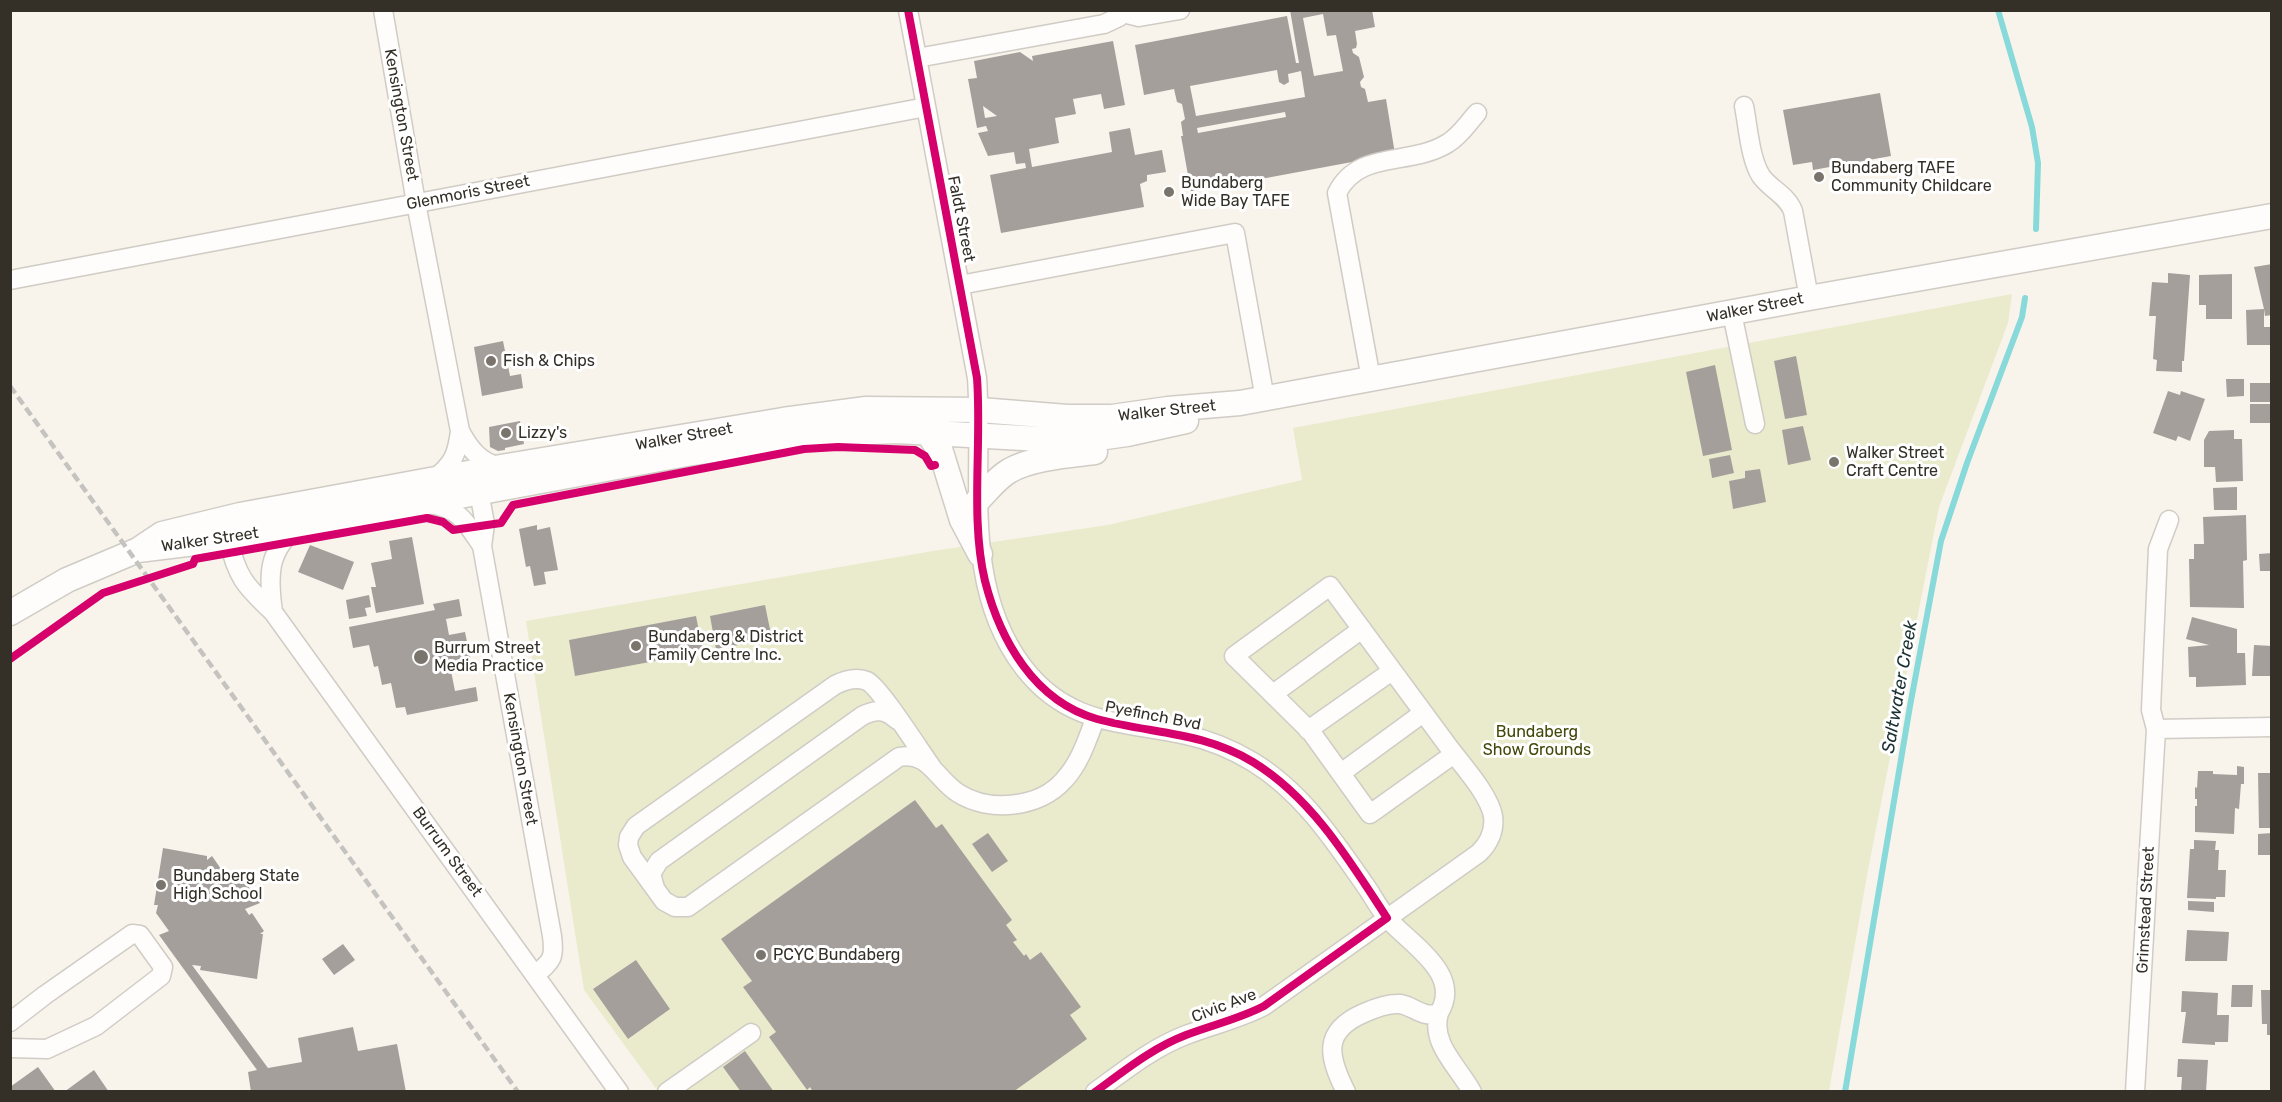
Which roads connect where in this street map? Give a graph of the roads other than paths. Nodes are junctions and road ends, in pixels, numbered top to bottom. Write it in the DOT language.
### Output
graph roads {
  1 [pos="383,10"];
  2 [pos="908,10"];
  3 [pos="1180,10"];
  4 [pos="1123,12"];
  5 [pos="916,58"];
  6 [pos="1744,106"];
  7 [pos="926,107"];
  8 [pos="1477,113"];
  9 [pos="416,203"];
  10 [pos="2271,216"];
  11 [pos="10,280"];
  12 [pos="960,285"];
  13 [pos="1809,298"];
  14 [pos="1732,313"];
  15 [pos="1371,379"];
  16 [pos="1265,399"];
  17 [pos="1240,404"];
  18 [pos="980,410"];
  19 [pos="1201,417"];
  20 [pos="1755,424"];
  21 [pos="460,431"];
  22 [pos="927,432"];
  23 [pos="979,434"];
  24 [pos="501,468"];
  25 [pos="445,477"];
  26 [pos="479,492"];
  27 [pos="978,500"];
  28 [pos="423,503"];
  29 [pos="240,515"];
  30 [pos="2169,520"];
  31 [pos="298,526"];
  32 [pos="228,537"];
  33 [pos="482,546"];
  34 [pos="138,550"];
  35 [pos="980,554"];
  36 [pos="273,612"];
  37 [pos="13,613"];
  38 [pos="1362,629"];
  39 [pos="1392,671"];
  40 [pos="1273,694"];
  41 [pos="1423,712"];
  42 [pos="1095,719"];
  43 [pos="900,722"];
  44 [pos="2271,727"];
  45 [pos="2156,729"];
  46 [pos="1308,730"];
  47 [pos="1454,754"];
  48 [pos="933,769"];
  49 [pos="1341,773"];
  50 [pos="655,888"];
  51 [pos="1387,918"];
  52 [pos="536,975"];
  53 [pos="1439,1013"];
  54 [pos="10,1022"];
  55 [pos="751,1032"];
  56 [pos="10,1048"];
  57 [pos="619,1092"];
  58 [pos="667,1092"];
  59 [pos="1095,1092"];
  60 [pos="1346,1092"];
  61 [pos="1472,1092"];
  62 [pos="2135,1092"];
  1 -- 9 [label="street, Kensington Street"];
  2 -- 5 [label="street, Faldt Street"];
  3 -- 4 [label="street"];
  4 -- 5 [label="street"];
  5 -- 7 [label="street, Faldt Street"];
  6 -- 13 [label="street"];
  7 -- 9 [label="street, Glenmoris Street"];
  7 -- 12 [label="street, Faldt Street"];
  8 -- 15 [label="street"];
  9 -- 11 [label="street, Glenmoris Street"];
  9 -- 21 [label="street, Kensington Street"];
  10 -- 13 [label="main road, Walker Street"];
  12 -- 16 [label="street"];
  12 -- 18 [label="street, Faldt Street"];
  13 -- 14 [label="main road, Walker Street"];
  14 -- 15 [label="main road, Walker Street"];
  14 -- 20 [label="street"];
  15 -- 16 [label="main road, Walker Street"];
  16 -- 17 [label="main road, Walker Street"];
  17 -- 18 [label="main road, Walker Street"];
  17 -- 19 [label="main road, Walker Street"];
  18 -- 23 [label="street, Faldt Street"];
  18 -- 24 [label="main road, Walker Street"];
  19 -- 23 [label="main road, Walker Street"];
  19 -- 27 [label="main road"];
  21 -- 24 [label="street, Kensington Street"];
  21 -- 25 [label="street, Kensington Street"];
  22 -- 23 [label="main road, Walker Street"];
  22 -- 26 [label="main road, Walker Street"];
  22 -- 35 [label="main road"];
  23 -- 27 [label="street, Pyefinch Bvd"];
  24 -- 25 [label="main road, Walker Street"];
  25 -- 26 [label="street"];
  25 -- 29 [label="main road, Walker Street"];
  26 -- 28 [label="main road, Walker Street"];
  26 -- 33 [label="street, Kensington Street"];
  27 -- 35 [label="street, Pyefinch Bvd"];
  28 -- 31 [label="main road, Walker Street"];
  28 -- 33 [label="street"];
  29 -- 32 [label="street"];
  29 -- 34 [label="main road, Walker Street"];
  30 -- 45 [label="street, Grimstead Street"];
  31 -- 32 [label="main road, Walker Street"];
  31 -- 36 [label="street"];
  32 -- 34 [label="main road, Walker Street"];
  32 -- 36 [label="street, Burrum Street"];
  33 -- 52 [label="street, Kensington Street"];
  34 -- 37 [label="main road, Walker Street"];
  35 -- 42 [label="street, Pyefinch Bvd"];
  36 -- 52 [label="street, Burrum Street"];
  38 -- 39 [label="street"];
  38 -- 40 [label="street"];
  38 -- 40 [label="street"];
  39 -- 41 [label="street"];
  39 -- 46 [label="street"];
  40 -- 46 [label="street"];
  41 -- 47 [label="street"];
  41 -- 49 [label="street"];
  42 -- 48 [label="street"];
  42 -- 51 [label="street, Pyefinch Bvd"];
  43 -- 48 [label="street"];
  43 -- 50 [label="street"];
  43 -- 50 [label="street"];
  44 -- 45 [label="street"];
  45 -- 62 [label="street, Grimstead Street"];
  46 -- 49 [label="street"];
  47 -- 49 [label="street"];
  47 -- 51 [label="street, Civic Ave"];
  48 -- 50 [label="street"];
  51 -- 53 [label="street, Pyefinch Bvd"];
  51 -- 59 [label="street, Civic Ave"];
  52 -- 57 [label="street, Burrum Street"];
  53 -- 60 [label="street"];
  53 -- 61 [label="street, Pyefinch Bvd"];
  54 -- 56 [label="street"];
  55 -- 58 [label="street"];
}
